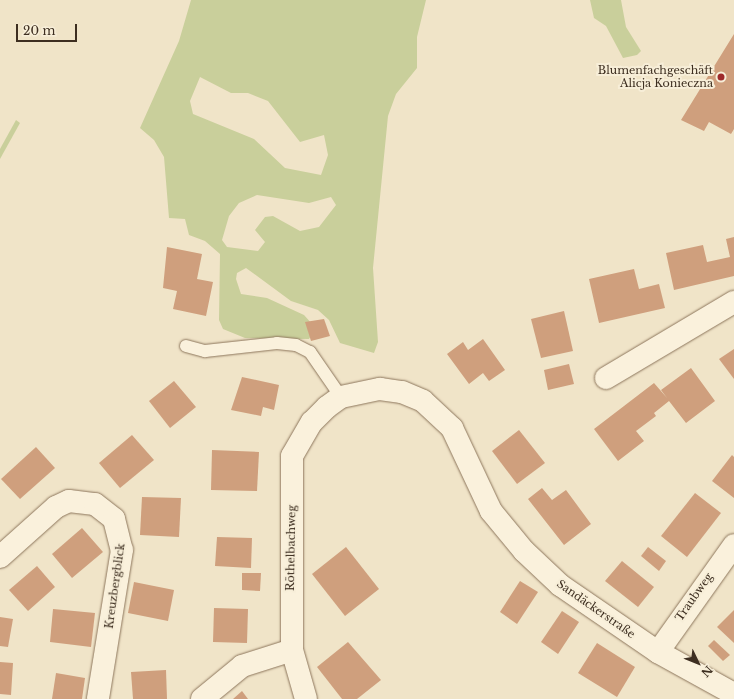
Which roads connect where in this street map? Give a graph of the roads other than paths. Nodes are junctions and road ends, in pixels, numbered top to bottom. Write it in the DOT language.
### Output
graph roads {
  1 [pos="734,302"];
  2 [pos="186,346"];
  3 [pos="606,378"];
  4 [pos="334,402"];
  5 [pos="734,545"];
  6 [pos="0,557"];
  7 [pos="292,650"];
  8 [pos="658,652"];
  9 [pos="734,694"];
  10 [pos="98,699"];
  11 [pos="202,699"];
  12 [pos="306,699"];
  1 -- 3 [label="street"];
  2 -- 4 [label="lane"];
  4 -- 7 [label="street, Röthelbachweg"];
  4 -- 8 [label="street, Sandäckerstraße"];
  5 -- 8 [label="street, Traubweg"];
  6 -- 10 [label="street, Kreuzbergblick"];
  7 -- 11 [label="street"];
  7 -- 12 [label="street, Röthelbachweg"];
  8 -- 9 [label="street, Sandäckerstraße"];
}
